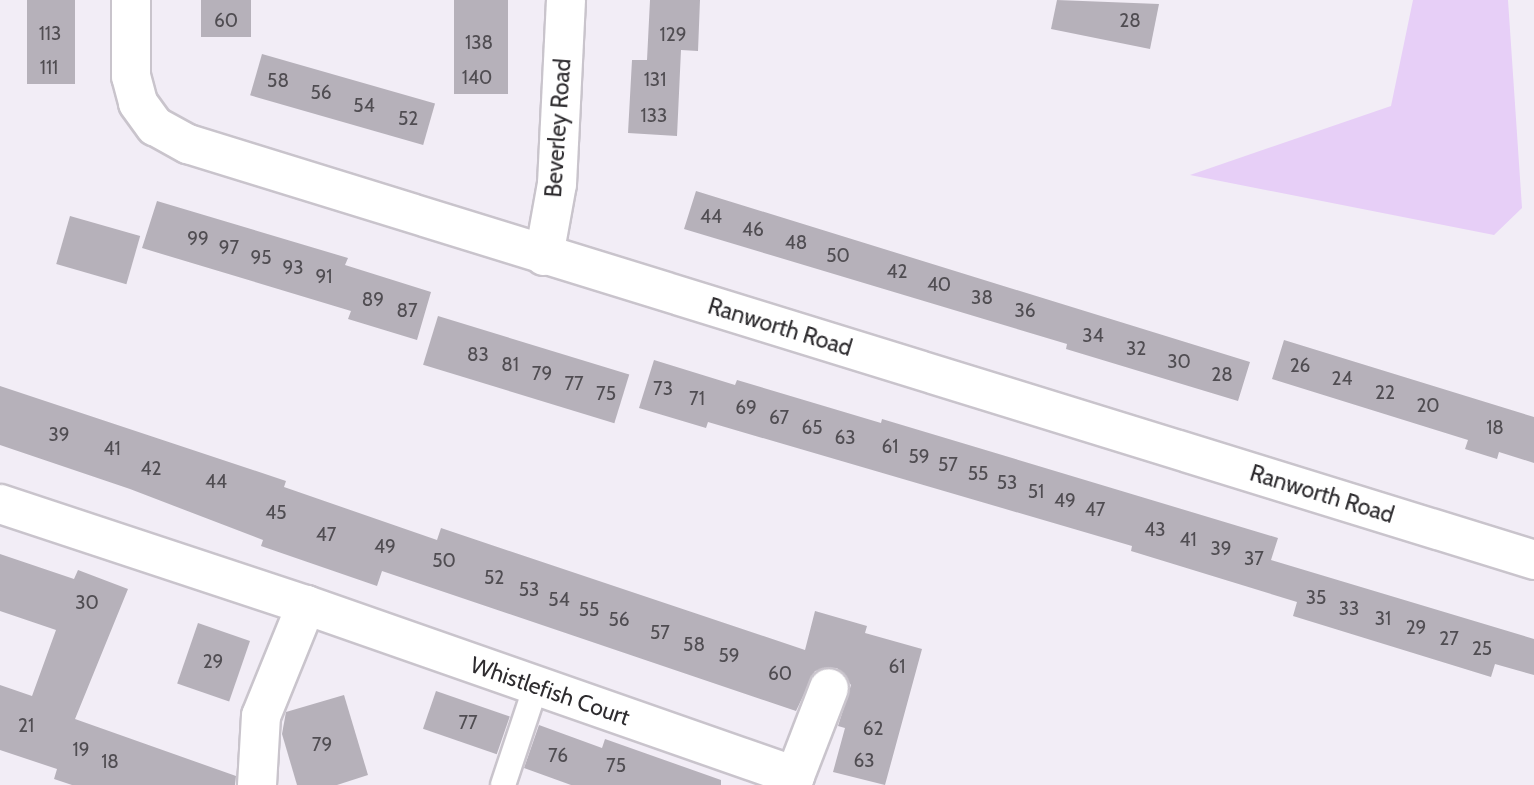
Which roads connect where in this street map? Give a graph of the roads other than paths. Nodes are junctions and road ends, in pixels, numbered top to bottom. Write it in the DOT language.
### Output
graph roads {
  1 [pos="131,0"];
  2 [pos="566,0"];
  3 [pos="544,256"];
  4 [pos="0,504"];
  5 [pos="1534,560"];
  6 [pos="306,605"];
  7 [pos="536,686"];
  8 [pos="829,688"];
  9 [pos="793,780"];
  10 [pos="257,785"];
  11 [pos="503,785"];
  1 -- 3 [label="street, Ranworth Road"];
  2 -- 3 [label="street, Beverley Road"];
  3 -- 5 [label="street, Ranworth Road"];
  4 -- 6 [label="street, Whistlefish Court"];
  6 -- 7 [label="street, Whistlefish Court"];
  6 -- 10 [label="street"];
  7 -- 9 [label="street, Whistlefish Court"];
  7 -- 11 [label="lane"];
  8 -- 9 [label="street, Whistlefish Court"];
}
